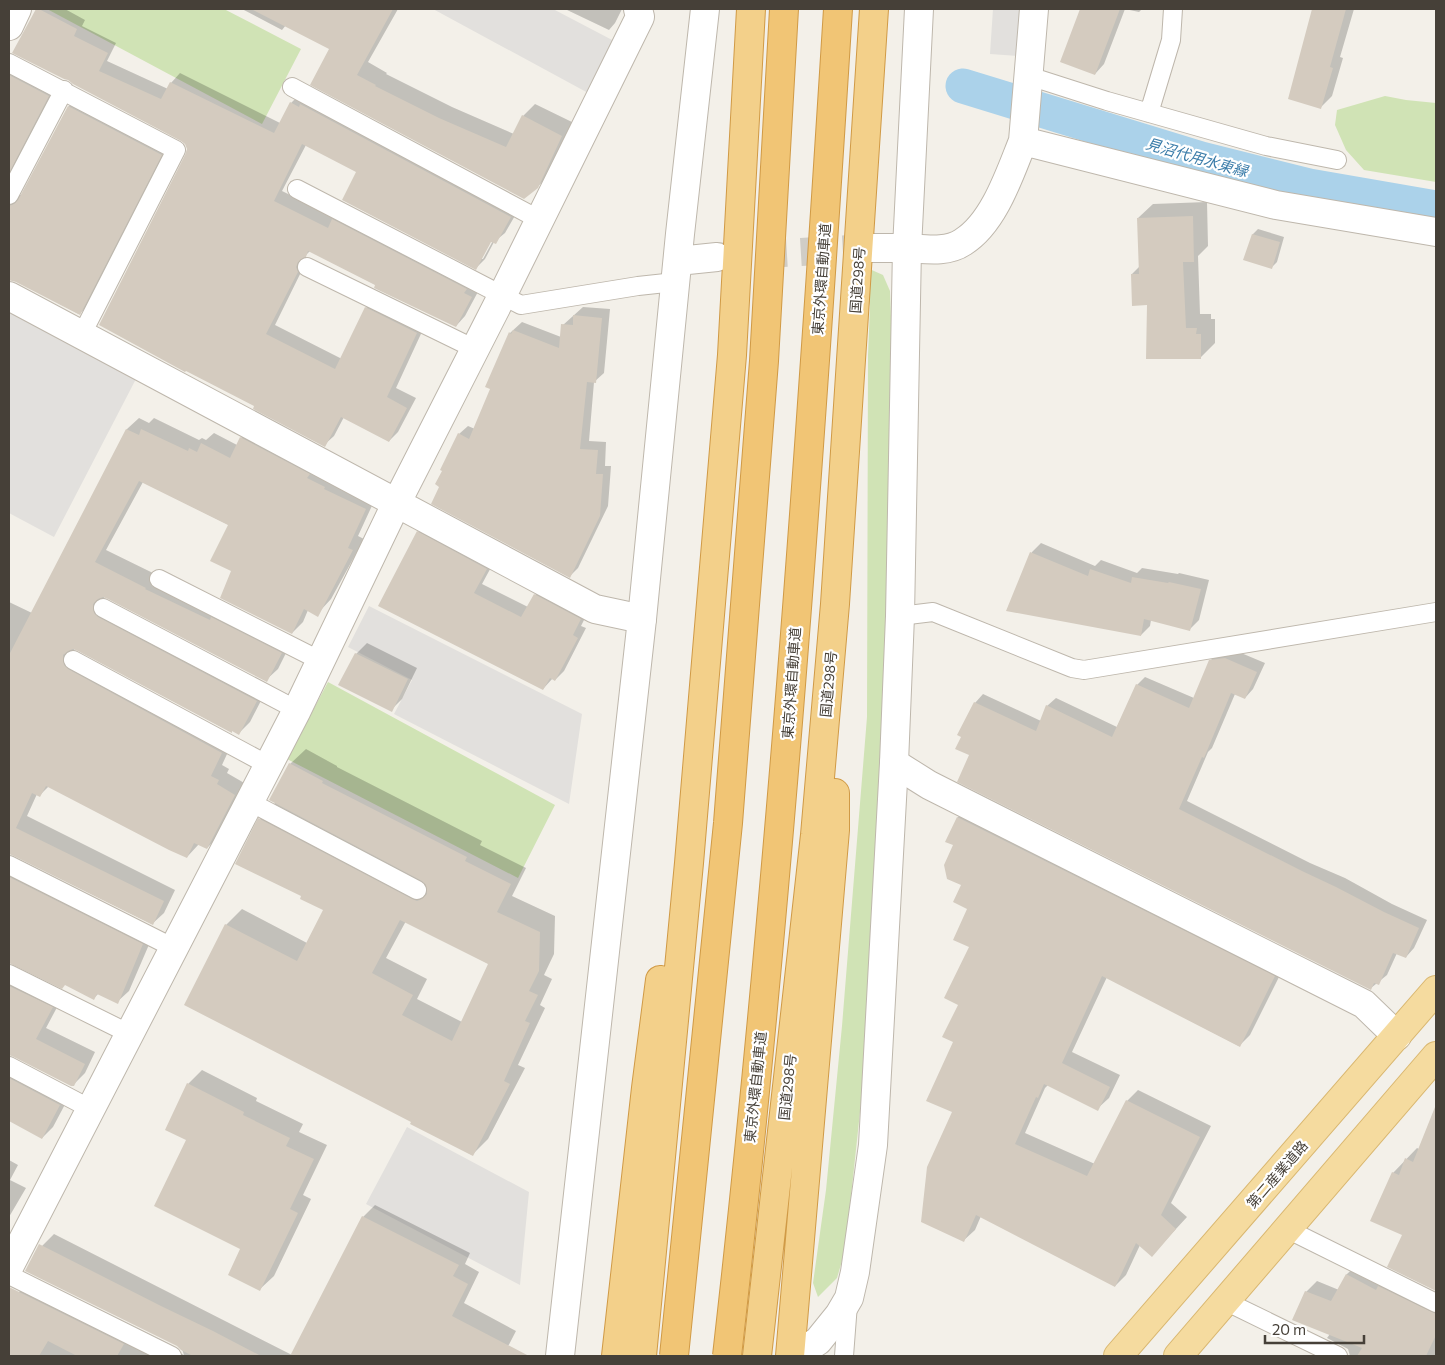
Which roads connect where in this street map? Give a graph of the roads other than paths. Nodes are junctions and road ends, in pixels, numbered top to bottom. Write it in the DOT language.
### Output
graph roads {
  1 [pos="17,9"];
  2 [pos="638,9"];
  3 [pos="704,9"];
  4 [pos="751,9"];
  5 [pos="784,9"];
  6 [pos="838,9"];
  7 [pos="874,9"];
  8 [pos="919,9"];
  9 [pos="1034,9"];
  10 [pos="1173,9"];
  11 [pos="9,26"];
  12 [pos="9,63"];
  13 [pos="1029,76"];
  14 [pos="292,88"];
  15 [pos="64,90"];
  16 [pos="1149,113"];
  17 [pos="1024,140"];
  18 [pos="1337,160"];
  19 [pos="297,189"];
  20 [pos="9,195"];
  21 [pos="540,220"];
  22 [pos="1436,232"];
  23 [pos="865,248"];
  24 [pos="907,248"];
  25 [pos="717,257"];
  26 [pos="307,267"];
  27 [pos="676,272"];
  28 [pos="9,296"];
  29 [pos="502,296"];
  30 [pos="82,336"];
  31 [pos="475,349"];
  32 [pos="396,504"];
  33 [pos="159,579"];
  34 [pos="710,597"];
  35 [pos="835,604"];
  36 [pos="103,608"];
  37 [pos="1436,612"];
  38 [pos="900,616"];
  39 [pos="642,619"];
  40 [pos="73,660"];
  41 [pos="321,661"];
  42 [pos="297,710"];
  43 [pos="894,763"];
  44 [pos="268,765"];
  45 [pos="250,802"];
  46 [pos="9,865"];
  47 [pos="417,890"];
  48 [pos="174,948"];
  49 [pos="9,974"];
  50 [pos="1436,990"];
  51 [pos="130,1034"];
  52 [pos="1397,1036"];
  53 [pos="1436,1056"];
  54 [pos="9,1066"];
  55 [pos="91,1109"];
  56 [pos="1288,1229"];
  57 [pos="9,1267"];
  58 [pos="9,1275"];
  59 [pos="849,1298"];
  60 [pos="1225,1301"];
  61 [pos="1436,1303"];
  62 [pos="1182,1354"];
  63 [pos="172,1356"];
  64 [pos="560,1356"];
  65 [pos="616,1356"];
  66 [pos="642,1356"];
  67 [pos="674,1356"];
  68 [pos="727,1356"];
  69 [pos="757,1356"];
  70 [pos="790,1356"];
  71 [pos="795,1356"];
  72 [pos="844,1356"];
  73 [pos="1118,1356"];
  74 [pos="1338,1356"];
  1 -- 11 [label="street"];
  2 -- 21 [label="street"];
  3 -- 27 [label="street"];
  4 -- 34 [label="highway"];
  5 -- 67 [label="highway, bridge"];
  6 -- 68 [label="highway, 東京外環自動車道, bridge"];
  7 -- 35 [label="highway, 国道298号"];
  8 -- 24 [label="street"];
  9 -- 13 [label="street"];
  10 -- 16 [label="lane"];
  12 -- 15 [label="lane"];
  13 -- 16 [label="lane"];
  13 -- 17 [label="street"];
  14 -- 21 [label="lane"];
  15 -- 20 [label="lane"];
  15 -- 30 [label="lane"];
  16 -- 18 [label="lane"];
  17 -- 22 [label="street"];
  17 -- 24 [label="street"];
  19 -- 29 [label="lane"];
  21 -- 29 [label="street"];
  23 -- 24 [label="street"];
  24 -- 38 [label="street"];
  25 -- 27 [label="street"];
  26 -- 31 [label="lane"];
  27 -- 29 [label="lane"];
  27 -- 39 [label="street"];
  28 -- 30 [label="street"];
  29 -- 31 [label="street"];
  30 -- 32 [label="street"];
  31 -- 32 [label="street"];
  32 -- 39 [label="street"];
  32 -- 41 [label="street"];
  33 -- 41 [label="lane"];
  34 -- 65 [label="highway"];
  34 -- 66 [label="highway"];
  35 -- 69 [label="highway, 国道298号"];
  35 -- 70 [label="highway"];
  36 -- 42 [label="lane"];
  37 -- 38 [label="lane"];
  38 -- 43 [label="street"];
  39 -- 64 [label="street"];
  40 -- 44 [label="lane"];
  41 -- 42 [label="street"];
  42 -- 44 [label="street"];
  43 -- 52 [label="street"];
  43 -- 59 [label="street"];
  44 -- 45 [label="street"];
  45 -- 47 [label="lane"];
  45 -- 48 [label="street"];
  46 -- 48 [label="lane"];
  48 -- 51 [label="street"];
  49 -- 51 [label="lane"];
  50 -- 52 [label="main road, 第二産業道路"];
  51 -- 55 [label="street"];
  52 -- 73 [label="main road, 第二産業道路"];
  53 -- 56 [label="main road"];
  54 -- 55 [label="lane"];
  55 -- 57 [label="street"];
  56 -- 60 [label="main road"];
  56 -- 61 [label="lane"];
  58 -- 63 [label="lane"];
  59 -- 71 [label="street"];
  59 -- 72 [label="lane"];
  60 -- 62 [label="main road"];
  60 -- 74 [label="lane"];
}
